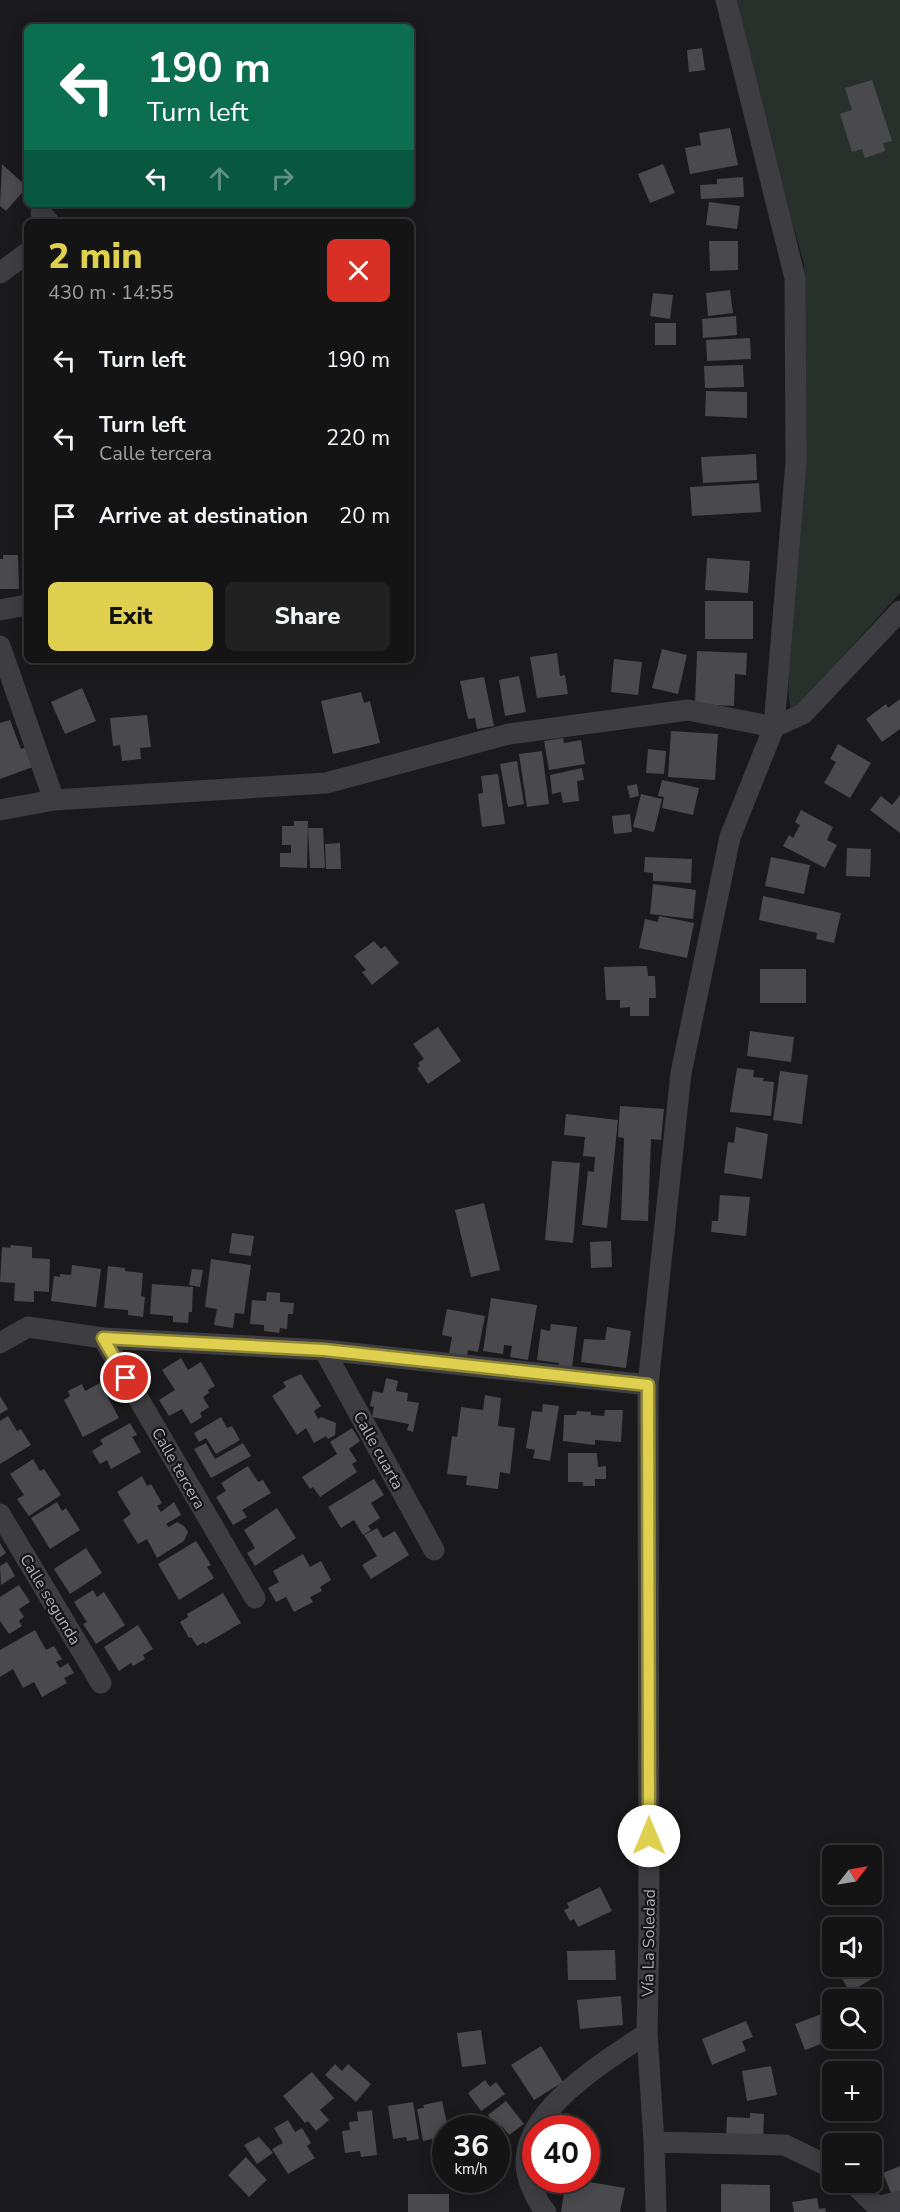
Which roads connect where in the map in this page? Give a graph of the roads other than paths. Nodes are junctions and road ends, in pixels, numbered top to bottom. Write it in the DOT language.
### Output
graph roads {
  1 [pos="726,0"];
  2 [pos="24,255"];
  3 [pos="0,273"];
  4 [pos="24,606"];
  5 [pos="0,610"];
  6 [pos="900,611"];
  7 [pos="0,646"];
  8 [pos="774,727"];
  9 [pos="54,800"];
  10 [pos="0,810"];
  11 [pos="103,1338"];
  12 [pos="0,1343"];
  13 [pos="324,1350"];
  14 [pos="648,1385"];
  15 [pos="0,1514"];
  16 [pos="434,1550"];
  17 [pos="255,1598"];
  18 [pos="101,1683"];
  19 [pos="647,2033"];
  20 [pos="654,2142"];
  21 [pos="822,2163"];
  22 [pos="863,2193"];
  23 [pos="900,2201"];
  24 [pos="546,2212"];
  25 [pos="656,2212"];
  1 -- 8 [label="street, Vía La Soledad"];
  2 -- 3 [label="street"];
  4 -- 5 [label="street"];
  6 -- 8 [label="street"];
  7 -- 9 [label="street"];
  8 -- 9 [label="street"];
  8 -- 14 [label="street, Vía La Soledad"];
  9 -- 10 [label="street"];
  11 -- 12 [label="street"];
  11 -- 13 [label="street"];
  11 -- 17 [label="street, Calle tercera"];
  13 -- 14 [label="street"];
  13 -- 16 [label="street, Calle cuarta"];
  14 -- 19 [label="street, Vía La Soledad"];
  15 -- 18 [label="street, Calle segunda"];
  19 -- 20 [label="street, Vía La Soledad"];
  19 -- 24 [label="street"];
  20 -- 21 [label="street"];
  20 -- 25 [label="street, Vía La Soledad"];
  22 -- 23 [label="street"];
}
